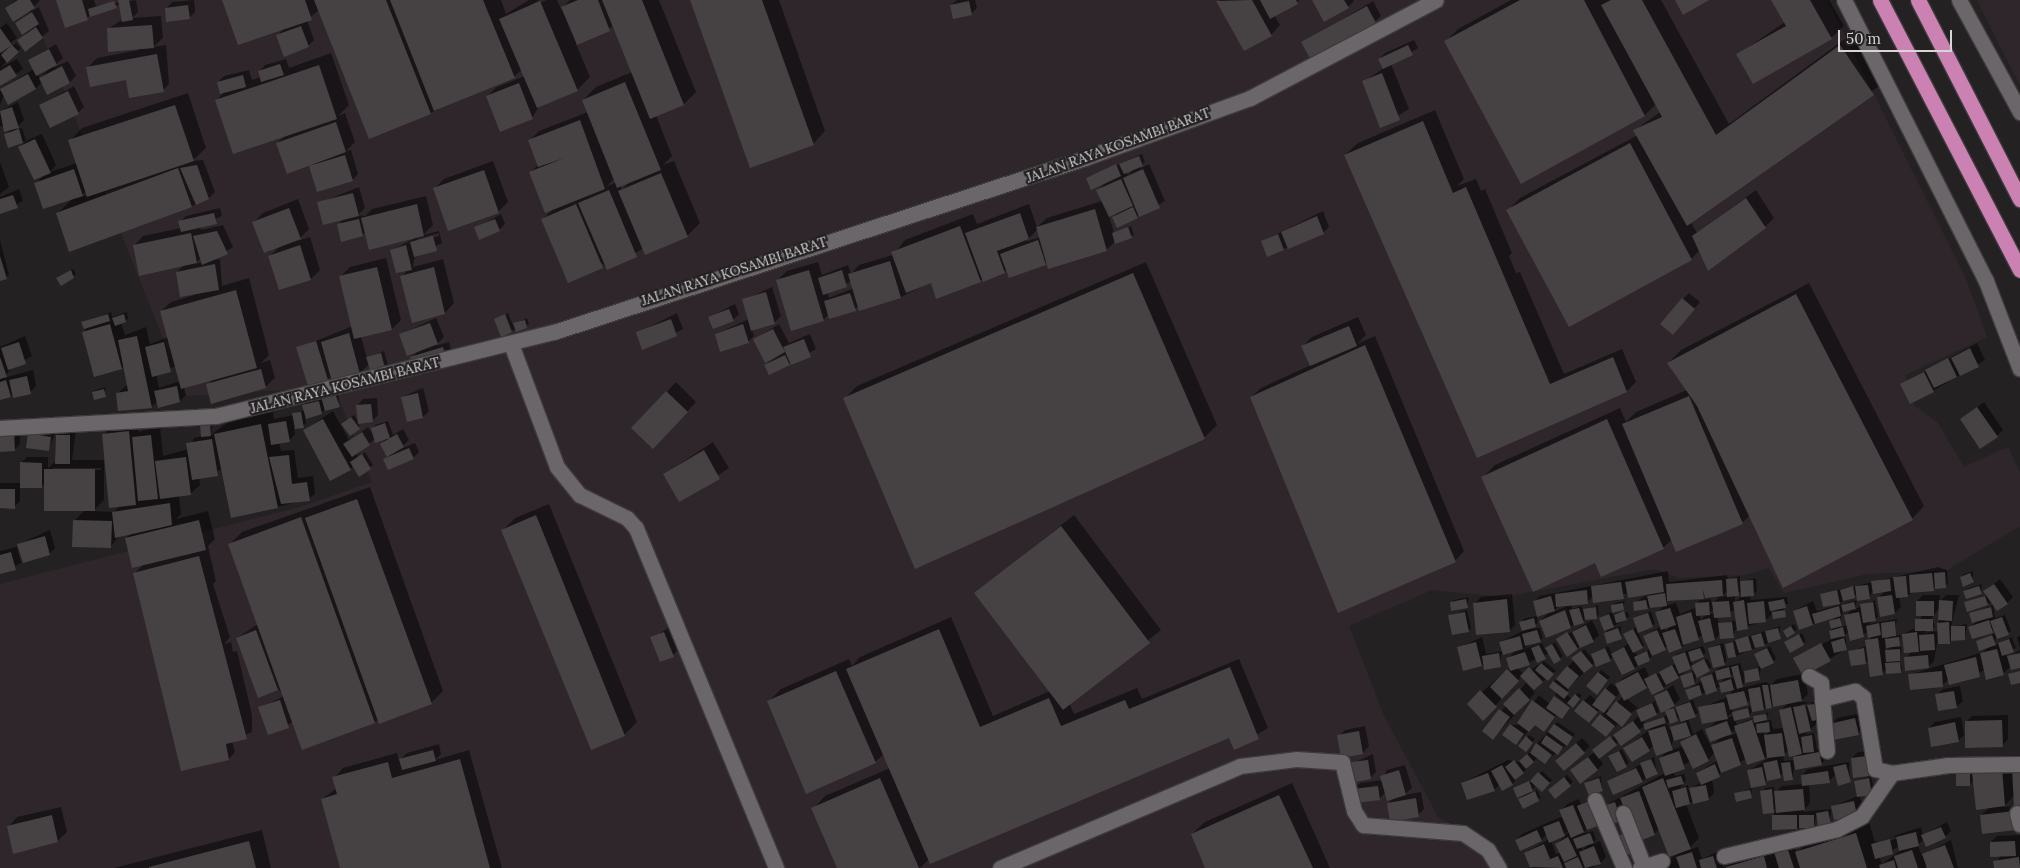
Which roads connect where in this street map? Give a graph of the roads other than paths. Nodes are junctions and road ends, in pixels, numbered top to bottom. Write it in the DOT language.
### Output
graph roads {
  1 [pos="1436,0"];
  2 [pos="1844,0"];
  3 [pos="1880,0"];
  4 [pos="1918,0"];
  5 [pos="1959,0"];
  6 [pos="2020,112"];
  7 [pos="2020,199"];
  8 [pos="2020,270"];
  9 [pos="511,344"];
  10 [pos="2020,369"];
  11 [pos="0,428"];
  12 [pos="1809,676"];
  13 [pos="1822,699"];
  14 [pos="1827,750"];
  15 [pos="2020,764"];
  16 [pos="1892,773"];
  17 [pos="1595,800"];
  18 [pos="1623,813"];
  19 [pos="1724,856"];
  20 [pos="1662,861"];
  21 [pos="776,868"];
  22 [pos="1000,868"];
  23 [pos="1499,868"];
  24 [pos="1624,868"];
  25 [pos="1642,868"];
  1 -- 9 [label="street, JALAN RAYA KOSAMBI BARAT"];
  2 -- 10 [label="street"];
  3 -- 8 [label="highway"];
  4 -- 7 [label="highway"];
  5 -- 6 [label="street"];
  9 -- 11 [label="street, JALAN RAYA KOSAMBI BARAT"];
  9 -- 21 [label="street"];
  12 -- 13 [label="street"];
  13 -- 14 [label="street"];
  13 -- 16 [label="street"];
  15 -- 16 [label="street"];
  16 -- 19 [label="street"];
  17 -- 24 [label="street"];
  18 -- 25 [label="street"];
  20 -- 25 [label="street"];
  22 -- 23 [label="street"];
}
